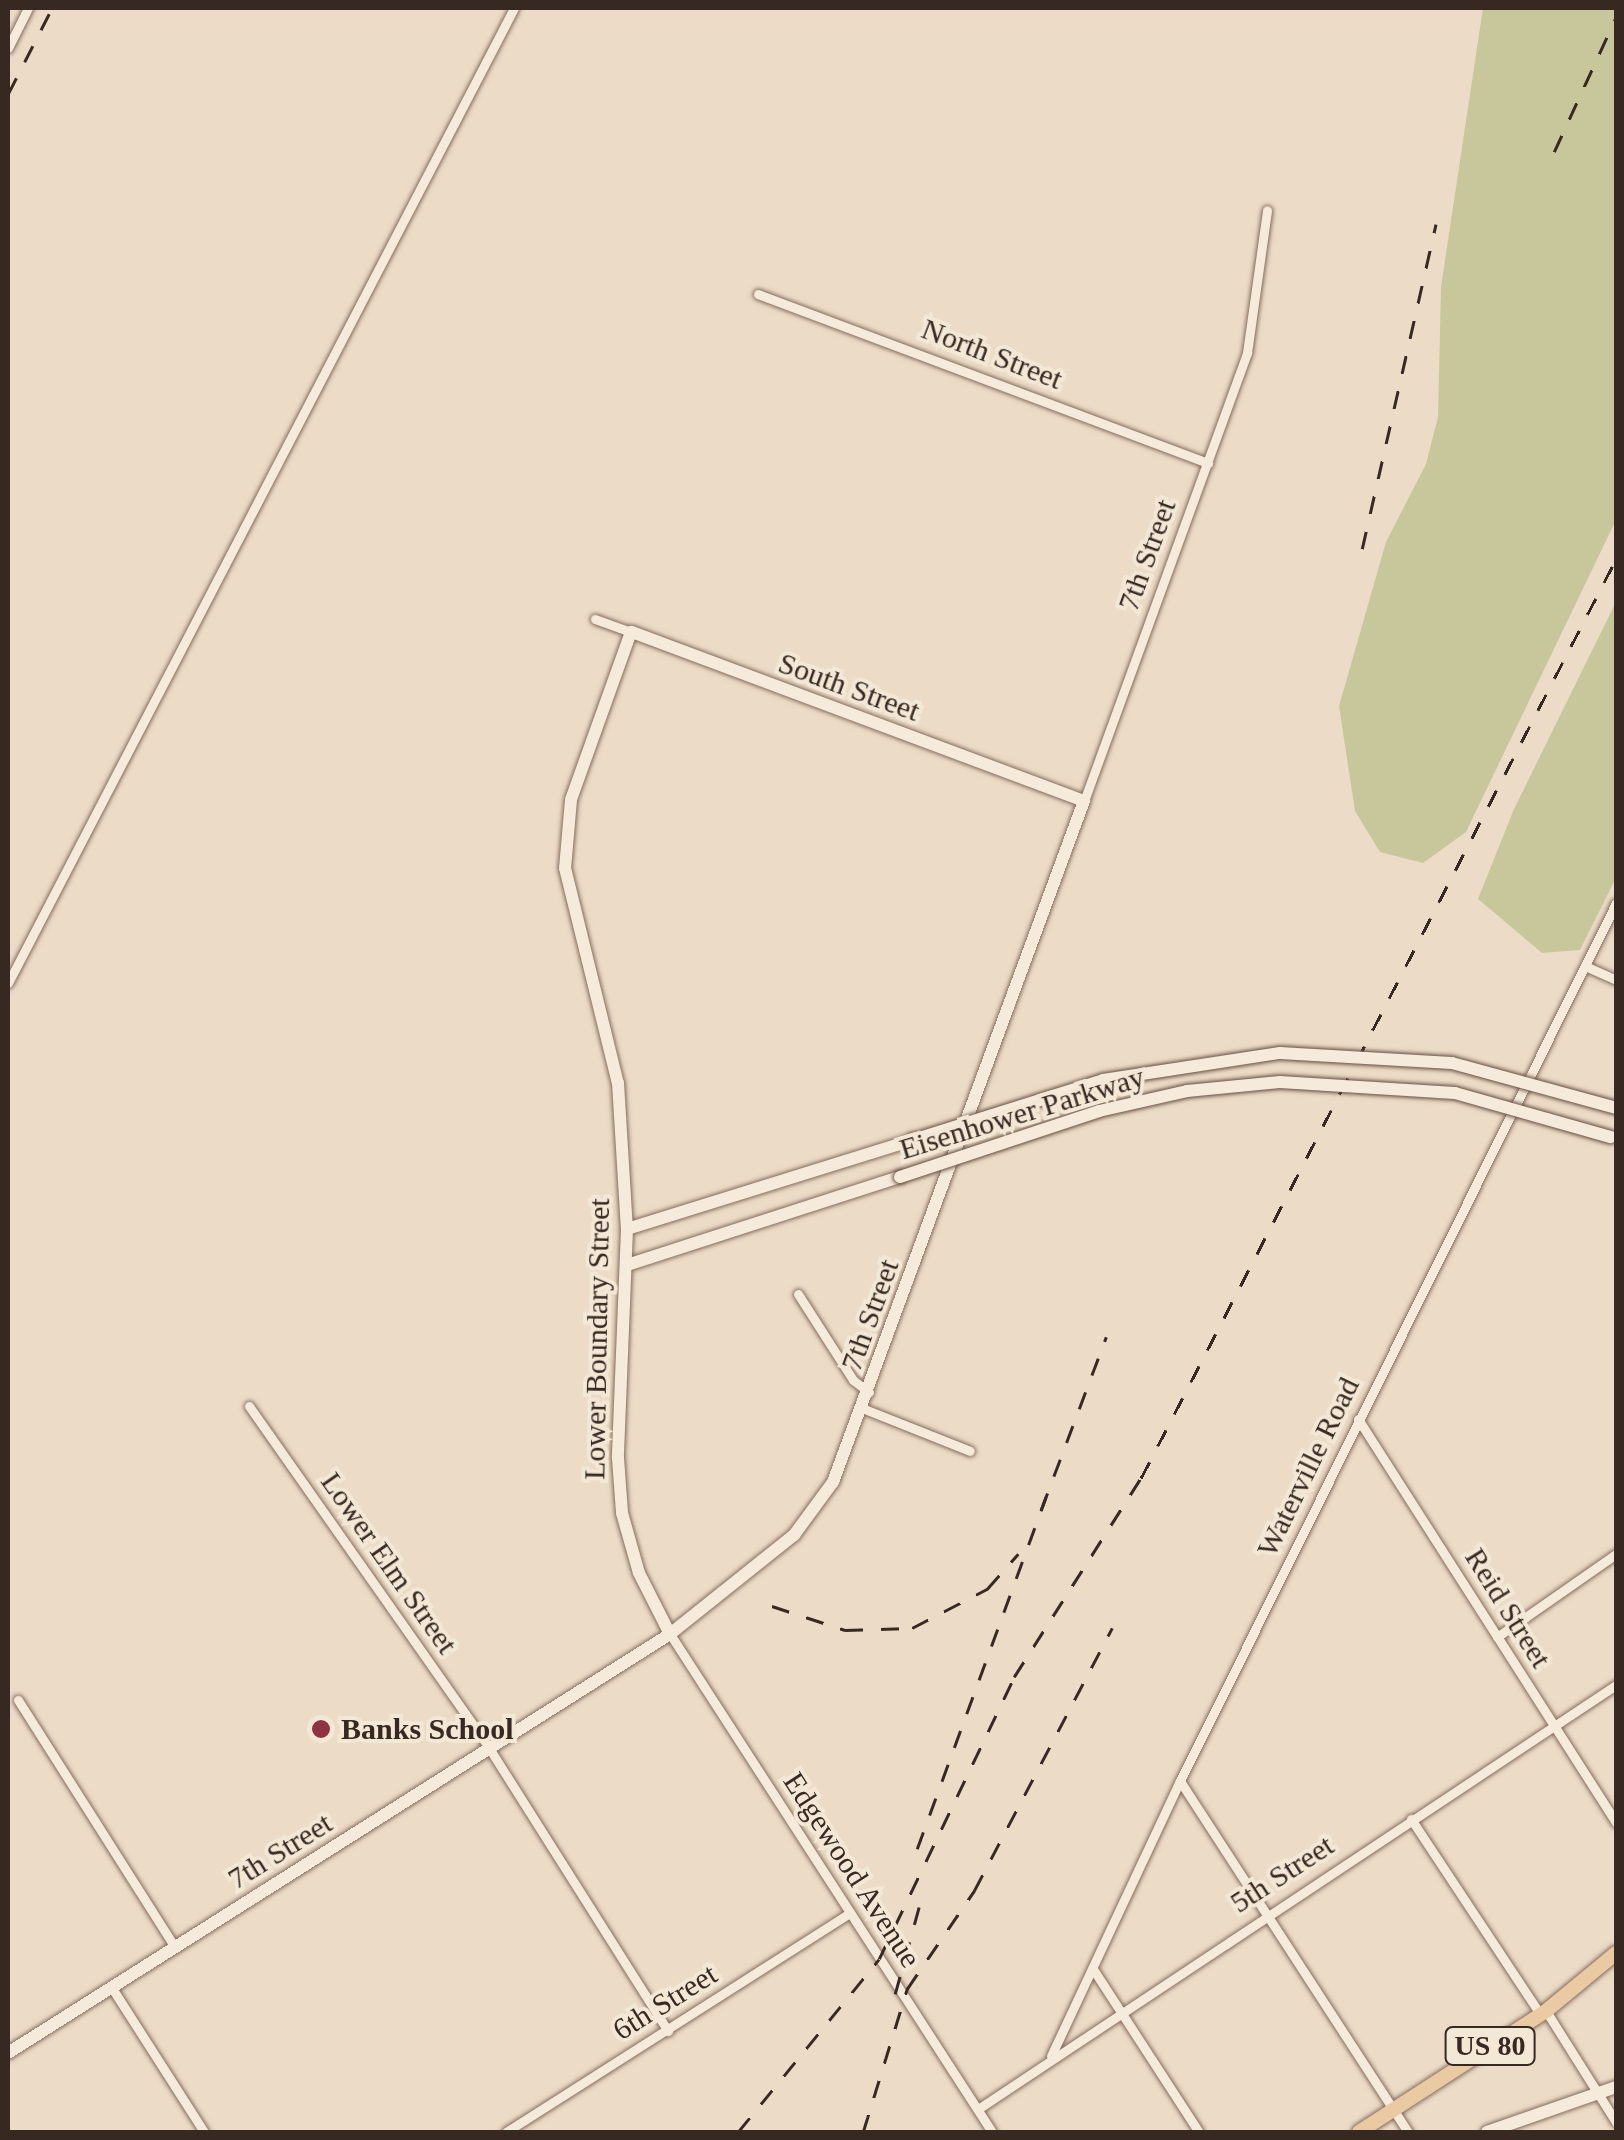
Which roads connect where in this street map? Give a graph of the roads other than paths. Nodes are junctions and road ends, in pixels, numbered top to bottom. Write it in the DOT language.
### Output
graph roads {
  1 [pos="28,8"];
  2 [pos="514,8"];
  3 [pos="8,48"];
  4 [pos="1267,210"];
  5 [pos="758,294"];
  6 [pos="1208,463"];
  7 [pos="596,619"];
  8 [pos="630,632"];
  9 [pos="1084,801"];
  10 [pos="1616,904"];
  11 [pos="1585,966"];
  12 [pos="1616,980"];
  13 [pos="8,983"];
  14 [pos="1616,1108"];
  15 [pos="1614,1138"];
  16 [pos="627,1229"];
  17 [pos="628,1265"];
  18 [pos="798,1294"];
  19 [pos="868,1392"];
  20 [pos="249,1406"];
  21 [pos="862,1408"];
  22 [pos="1358,1419"];
  23 [pos="970,1451"];
  24 [pos="1616,1554"];
  25 [pos="670,1634"];
  26 [pos="1498,1637"];
  27 [pos="1616,1685"];
  28 [pos="18,1700"];
  29 [pos="1553,1726"];
  30 [pos="490,1748"];
  31 [pos="1180,1780"];
  32 [pos="1411,1820"];
  33 [pos="1616,1823"];
  34 [pos="850,1913"];
  35 [pos="1266,1913"];
  36 [pos="174,1947"];
  37 [pos="1616,1953"];
  38 [pos="1093,1969"];
  39 [pos="112,1988"];
  40 [pos="1120,2011"];
  41 [pos="1543,2012"];
  42 [pos="668,2031"];
  43 [pos="8,2053"];
  44 [pos="1050,2056"];
  45 [pos="1616,2088"];
  46 [pos="1596,2094"];
  47 [pos="978,2109"];
  48 [pos="1393,2110"];
  49 [pos="1616,2122"];
  50 [pos="204,2132"];
  51 [pos="506,2132"];
  52 [pos="992,2132"];
  53 [pos="1200,2132"];
  54 [pos="1359,2132"];
  55 [pos="1408,2132"];
  56 [pos="1488,2132"];
  1 -- 3 [label="street"];
  2 -- 13 [label="street"];
  4 -- 6 [label="street, 7th Street"];
  5 -- 6 [label="street, North Street"];
  6 -- 9 [label="street, 7th Street"];
  7 -- 8 [label="street, South Street"];
  8 -- 9 [label="street, South Street"];
  8 -- 16 [label="street, Lower Boundary Street"];
  9 -- 19 [label="street, 7th Street"];
  10 -- 11 [label="street, Waterville Road"];
  11 -- 12 [label="street"];
  11 -- 22 [label="street, Waterville Road"];
  14 -- 16 [label="street, Eisenhower Parkway, bridge"];
  15 -- 17 [label="street, Eisenhower Parkway, bridge"];
  16 -- 17 [label="street, Lower Boundary Street"];
  17 -- 25 [label="street, Lower Boundary Street"];
  18 -- 19 [label="street"];
  19 -- 21 [label="street, 7th Street"];
  20 -- 30 [label="street, Lower Elm Street"];
  21 -- 23 [label="street"];
  21 -- 25 [label="street, 7th Street"];
  22 -- 26 [label="street, Reid Street"];
  22 -- 31 [label="street, Waterville Road"];
  24 -- 26 [label="street"];
  25 -- 30 [label="street, 7th Street"];
  25 -- 34 [label="street, Edgewood Avenue"];
  26 -- 29 [label="street, Reid Street"];
  27 -- 29 [label="street, 5th Street"];
  28 -- 36 [label="street"];
  29 -- 32 [label="street, 5th Street"];
  29 -- 33 [label="street, Reid Street"];
  30 -- 36 [label="street, 7th Street"];
  30 -- 42 [label="street, Lower Elm Street"];
  31 -- 35 [label="street"];
  31 -- 38 [label="street, Waterville Road"];
  32 -- 35 [label="street, 5th Street"];
  32 -- 41 [label="street"];
  34 -- 42 [label="street, 6th Street"];
  34 -- 47 [label="street, Edgewood Avenue"];
  35 -- 40 [label="street, 5th Street"];
  35 -- 48 [label="street"];
  36 -- 39 [label="street, 7th Street"];
  37 -- 41 [label="main road, US 80"];
  38 -- 40 [label="street"];
  38 -- 44 [label="street, Waterville Road"];
  39 -- 43 [label="street, 7th Street"];
  39 -- 50 [label="street"];
  40 -- 44 [label="street, 5th Street"];
  40 -- 53 [label="street"];
  41 -- 46 [label="street"];
  41 -- 48 [label="main road, US 80"];
  42 -- 51 [label="street, 6th Street"];
  44 -- 47 [label="street, 5th Street"];
  45 -- 46 [label="street"];
  46 -- 49 [label="street"];
  46 -- 56 [label="street"];
  47 -- 52 [label="street, Edgewood Avenue"];
  48 -- 54 [label="main road, US 80"];
  48 -- 55 [label="street"];
}
